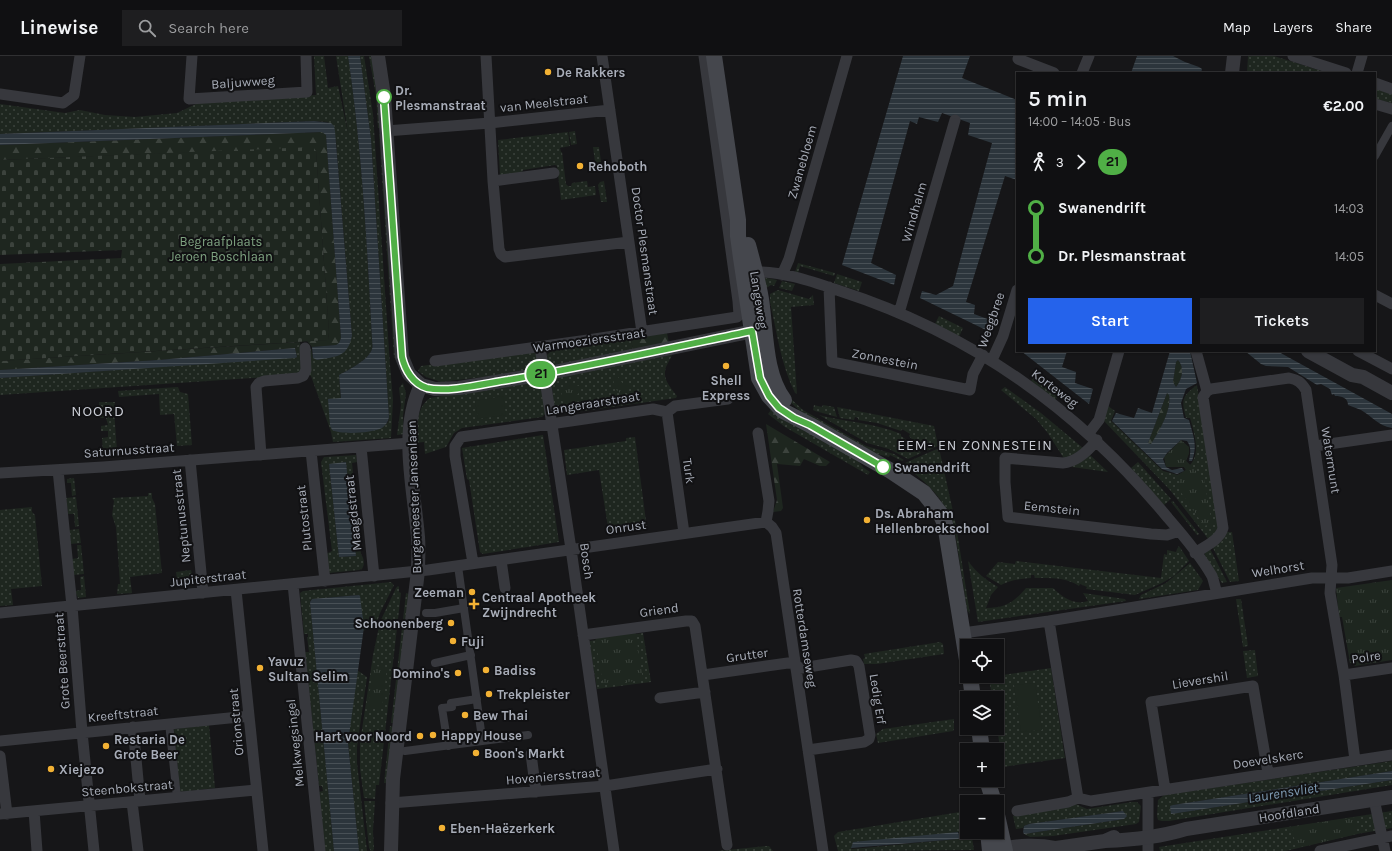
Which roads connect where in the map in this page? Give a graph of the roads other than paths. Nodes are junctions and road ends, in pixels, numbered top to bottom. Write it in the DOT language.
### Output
graph roads {
  1 [pos="80,56"];
  2 [pos="192,56"];
  3 [pos="306,56"];
  4 [pos="378,56"];
  5 [pos="486,56"];
  6 [pos="602,56"];
  7 [pos="704,56"];
  8 [pos="714,56"];
  9 [pos="847,56"];
  10 [pos="1019,56"];
  11 [pos="1089,56"];
  12 [pos="1225,56"];
  13 [pos="1234,56"];
  14 [pos="1293,56"];
  15 [pos="1362,56"];
  16 [pos="1051,72"];
  17 [pos="1082,72"];
  18 [pos="1223,72"];
  19 [pos="1232,72"];
  20 [pos="1343,72"];
  21 [pos="1357,72"];
  22 [pos="1376,83"];
  23 [pos="1392,89"];
  24 [pos="0,94"];
  25 [pos="1376,104"];
  26 [pos="1392,109"];
  27 [pos="610,110"];
  28 [pos="955,120"];
  29 [pos="490,123"];
  30 [pos="1392,126"];
  31 [pos="386,131"];
  32 [pos="1376,154"];
  33 [pos="554,173"];
  34 [pos="493,181"];
  35 [pos="629,242"];
  36 [pos="749,272"];
  37 [pos="782,274"];
  38 [pos="829,287"];
  39 [pos="1016,293"];
  40 [pos="1376,296"];
  41 [pos="1392,304"];
  42 [pos="740,312"];
  43 [pos="899,312"];
  44 [pos="758,330"];
  45 [pos="642,332"];
  46 [pos="540,347"];
  47 [pos="305,348"];
  48 [pos="1119,352"];
  49 [pos="1196,352"];
  50 [pos="1310,352"];
  51 [pos="1325,352"];
  52 [pos="1360,352"];
  53 [pos="987,357"];
  54 [pos="435,361"];
  55 [pos="1392,369"];
  56 [pos="544,374"];
  57 [pos="1363,377"];
  58 [pos="421,386"];
  59 [pos="1207,391"];
  60 [pos="1392,393"];
  61 [pos="728,399"];
  62 [pos="667,412"];
  63 [pos="552,424"];
  64 [pos="758,433"];
  65 [pos="1392,435"];
  66 [pos="1093,437"];
  67 [pos="410,443"];
  68 [pos="1315,446"];
  69 [pos="360,447"];
  70 [pos="311,451"];
  71 [pos="261,454"];
  72 [pos="190,460"];
  73 [pos="58,470"];
  74 [pos="0,473"];
  75 [pos="766,522"];
  76 [pos="1179,531"];
  77 [pos="684,533"];
  78 [pos="571,549"];
  79 [pos="1196,553"];
  80 [pos="501,560"];
  81 [pos="473,564"];
  82 [pos="458,566"];
  83 [pos="418,571"];
  84 [pos="1392,571"];
  85 [pos="374,576"];
  86 [pos="1331,578"];
  87 [pos="325,581"];
  88 [pos="293,584"];
  89 [pos="505,588"];
  90 [pos="236,590"];
  91 [pos="203,593"];
  92 [pos="1217,593"];
  93 [pos="72,606"];
  94 [pos="464,608"];
  95 [pos="0,613"];
  96 [pos="426,613"];
  97 [pos="1049,621"];
  98 [pos="963,633"];
  99 [pos="583,636"];
  100 [pos="964,639"];
  101 [pos="471,655"];
  102 [pos="435,663"];
  103 [pos="796,666"];
  104 [pos="1392,668"];
  105 [pos="702,675"];
  106 [pos="1344,675"];
  107 [pos="704,692"];
  108 [pos="660,698"];
  109 [pos="477,699"];
  110 [pos="249,716"];
  111 [pos="169,723"];
  112 [pos="133,727"];
  113 [pos="82,732"];
  114 [pos="528,736"];
  115 [pos="0,741"];
  116 [pos="482,741"];
  117 [pos="448,746"];
  118 [pos="808,750"];
  119 [pos="405,751"];
  120 [pos="531,754"];
  121 [pos="1392,755"];
  122 [pos="0,756"];
  123 [pos="1355,760"];
  124 [pos="717,769"];
  125 [pos="1268,773"];
  126 [pos="605,786"];
  127 [pos="1165,789"];
  128 [pos="256,790"];
  129 [pos="536,792"];
  130 [pos="1148,792"];
  131 [pos="177,797"];
  132 [pos="1392,797"];
  133 [pos="1078,798"];
  134 [pos="1374,800"];
  135 [pos="136,801"];
  136 [pos="391,803"];
  137 [pos="89,806"];
  138 [pos="34,810"];
  139 [pos="1017,811"];
  140 [pos="3,814"];
  141 [pos="1148,834"];
  142 [pos="1387,837"];
  143 [pos="993,839"];
  144 [pos="999,839"];
  145 [pos="727,845"];
  146 [pos="1000,850"];
  147 [pos="1053,850"];
  148 [pos="38,851"];
  149 [pos="94,851"];
  150 [pos="138,851"];
  151 [pos="263,851"];
  152 [pos="320,851"];
  153 [pos="391,851"];
  154 [pos="614,851"];
  155 [pos="823,851"];
  156 [pos="1148,851"];
  157 [pos="1320,851"];
  158 [pos="1385,851"];
  1 -- 24 [label="street"];
  2 -- 3 [label="street, Baljuwweg"];
  4 -- 31 [label="street"];
  5 -- 29 [label="street"];
  6 -- 27 [label="street, Doctor Plesmanstraat"];
  7 -- 42 [label="street, Langeweg"];
  8 -- 36 [label="main road, Langeweg"];
  9 -- 37 [label="street, Zwanebloem"];
  10 -- 16 [label="street"];
  11 -- 17 [label="street"];
  12 -- 18 [label="street"];
  13 -- 19 [label="street"];
  14 -- 20 [label="street"];
  15 -- 21 [label="street"];
  22 -- 23 [label="street"];
  25 -- 26 [label="street"];
  27 -- 29 [label="street, van Meelstraat"];
  27 -- 35 [label="street, Doctor Plesmanstraat"];
  28 -- 43 [label="street, Windhalm"];
  29 -- 31 [label="street, van Meelstraat"];
  29 -- 34 [label="street"];
  30 -- 32 [label="street"];
  31 -- 58 [label="street"];
  33 -- 34 [label="street"];
  34 -- 35 [label="street"];
  35 -- 45 [label="street, Doctor Plesmanstraat"];
  36 -- 37 [label="street, Korteweg"];
  36 -- 44 [label="main road, Langeweg"];
  37 -- 38 [label="street, Korteweg"];
  38 -- 43 [label="street, Korteweg"];
  38 -- 53 [label="street, Zonnestein"];
  39 -- 53 [label="street, Weegbree"];
  40 -- 41 [label="street"];
  42 -- 45 [label="street, Warmoeziersstraat"];
  43 -- 53 [label="street, Korteweg"];
  44 -- 56 [label="street, Warmoeziersstraat"];
  44 -- 98 [label="main road, Langeweg"];
  45 -- 46 [label="street, Warmoeziersstraat"];
  46 -- 54 [label="street, Warmoeziersstraat"];
  46 -- 56 [label="street, Bosch"];
  47 -- 71 [label="street"];
  48 -- 66 [label="street"];
  49 -- 59 [label="street"];
  50 -- 57 [label="street"];
  51 -- 57 [label="street"];
  52 -- 55 [label="street"];
  53 -- 66 [label="street, Korteweg"];
  56 -- 58 [label="street, Warmoeziersstraat"];
  56 -- 63 [label="street, Bosch"];
  57 -- 60 [label="street"];
  58 -- 67 [label="street, Burgemeester Jansenlaan"];
  59 -- 68 [label="street, Watermunt"];
  59 -- 79 [label="street"];
  61 -- 62 [label="street, Langeraarstraat"];
  62 -- 63 [label="street, Langeraarstraat"];
  62 -- 77 [label="street, Turk"];
  63 -- 78 [label="street, Bosch"];
  63 -- 81 [label="street, Langeraarstraat"];
  64 -- 75 [label="street"];
  65 -- 68 [label="street"];
  66 -- 76 [label="street, Korteweg"];
  66 -- 76 [label="street, Eemstein"];
  67 -- 69 [label="street, Saturnusstraat"];
  67 -- 83 [label="street, Burgemeester Jansenlaan"];
  68 -- 86 [label="street, Watermunt"];
  69 -- 70 [label="street, Saturnusstraat"];
  69 -- 85 [label="street, Maagdstraat"];
  70 -- 71 [label="street, Saturnusstraat"];
  70 -- 87 [label="street, Plutostraat"];
  71 -- 72 [label="street, Saturnusstraat"];
  72 -- 73 [label="street, Saturnusstraat"];
  72 -- 91 [label="street, Neptunusstraat"];
  73 -- 74 [label="street, Saturnusstraat"];
  73 -- 93 [label="street, Grote Beerstraat"];
  75 -- 77 [label="street, Onrust"];
  75 -- 103 [label="street, Rotterdamseweg"];
  76 -- 79 [label="street, Korteweg"];
  77 -- 78 [label="street, Onrust"];
  78 -- 80 [label="street, Onrust"];
  78 -- 99 [label="street, Bosch"];
  79 -- 92 [label="street, Korteweg"];
  80 -- 81 [label="street, Onrust"];
  80 -- 89 [label="street"];
  81 -- 82 [label="street, Onrust"];
  82 -- 83 [label="street, Onrust"];
  82 -- 94 [label="street"];
  83 -- 85 [label="street, Jupiterstraat"];
  83 -- 136 [label="street, Burgemeester Jansenlaan"];
  84 -- 86 [label="street"];
  85 -- 87 [label="street, Jupiterstraat"];
  86 -- 92 [label="street, Welhorst"];
  86 -- 106 [label="street"];
  87 -- 88 [label="street, Jupiterstraat"];
  88 -- 90 [label="street, Jupiterstraat"];
  88 -- 152 [label="street, Melkwegsingel"];
  90 -- 91 [label="street, Jupiterstraat"];
  90 -- 110 [label="street, Orionstraat"];
  91 -- 93 [label="street, Jupiterstraat"];
  92 -- 97 [label="street, Welhorst"];
  93 -- 95 [label="street, Jupiterstraat"];
  93 -- 113 [label="street, Grote Beerstraat"];
  94 -- 96 [label="street"];
  94 -- 101 [label="street"];
  97 -- 98 [label="street, Welhorst"];
  97 -- 133 [label="street"];
  98 -- 100 [label="main road"];
  99 -- 105 [label="street, Griend"];
  99 -- 126 [label="street, Bosch"];
  101 -- 102 [label="street"];
  101 -- 109 [label="street"];
  103 -- 105 [label="street, Grutter"];
  103 -- 118 [label="street, Rotterdamseweg"];
  103 -- 118 [label="street, Ledig Erf"];
  104 -- 106 [label="street, Polre"];
  105 -- 107 [label="street, Griend"];
  106 -- 123 [label="street"];
  107 -- 108 [label="street"];
  107 -- 124 [label="street, Griend"];
  109 -- 116 [label="street"];
  109 -- 117 [label="street"];
  110 -- 111 [label="street, Kreeftstraat"];
  110 -- 128 [label="street, Orionstraat"];
  111 -- 112 [label="street, Kreeftstraat"];
  111 -- 131 [label="street"];
  112 -- 113 [label="street, Kreeftstraat"];
  112 -- 135 [label="street"];
  113 -- 115 [label="street, Kreeftstraat"];
  113 -- 137 [label="street, Grote Beerstraat"];
  114 -- 116 [label="street"];
  116 -- 117 [label="street"];
  117 -- 119 [label="street"];
  118 -- 155 [label="street, Rotterdamseweg"];
  120 -- 129 [label="street"];
  121 -- 123 [label="street, Doevelskerc"];
  122 -- 140 [label="street"];
  123 -- 125 [label="street, Doevelskerc"];
  124 -- 126 [label="street, Hoveniersstraat"];
  124 -- 145 [label="street, Griend"];
  125 -- 127 [label="street, Doevelskerc"];
  125 -- 127 [label="street, Lievershil"];
  126 -- 129 [label="street, Hoveniersstraat"];
  126 -- 154 [label="street, Bosch"];
  127 -- 130 [label="street, Doevelskerc"];
  128 -- 131 [label="street, Steenbokstraat"];
  128 -- 151 [label="street, Orionstraat"];
  129 -- 136 [label="street, Hoveniersstraat"];
  130 -- 133 [label="street, Doevelskerc"];
  130 -- 141 [label="street"];
  131 -- 135 [label="street, Steenbokstraat"];
  132 -- 134 [label="street, Hoofdland"];
  133 -- 139 [label="street"];
  134 -- 141 [label="street, Hoofdland"];
  134 -- 142 [label="street"];
  135 -- 137 [label="street, Steenbokstraat"];
  135 -- 150 [label="street"];
  136 -- 153 [label="street, Burgemeester Jansenlaan"];
  137 -- 138 [label="street, Steenbokstraat"];
  137 -- 149 [label="street, Grote Beerstraat"];
  138 -- 140 [label="street, Steenbokstraat"];
  138 -- 148 [label="street"];
  141 -- 147 [label="street, Hoofdland"];
  141 -- 156 [label="street"];
  142 -- 157 [label="street"];
  142 -- 158 [label="street"];
  143 -- 146 [label="main road"];
  144 -- 146 [label="main road"];
  146 -- 147 [label="street, Hoofdland"];
}
